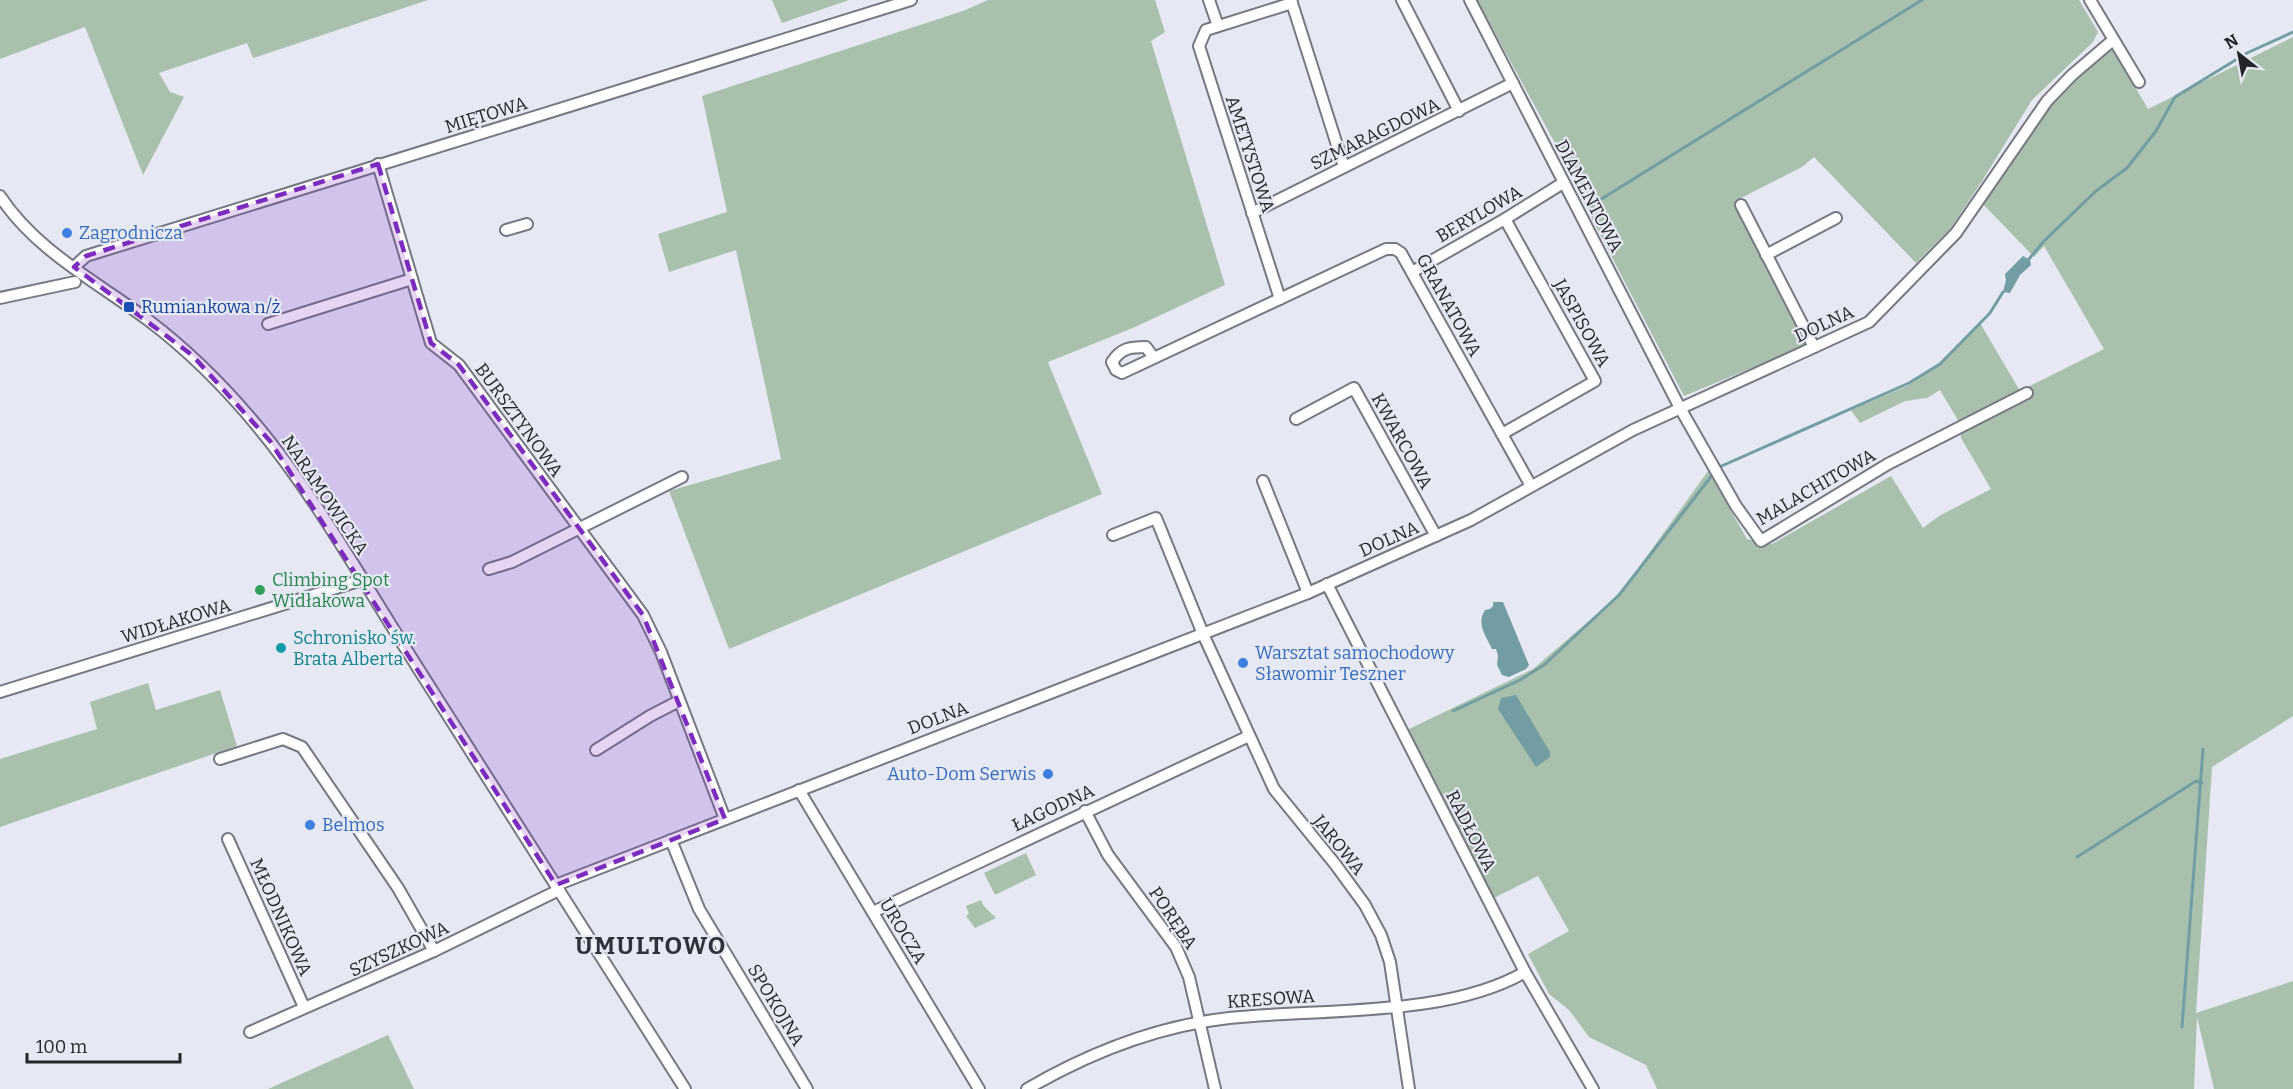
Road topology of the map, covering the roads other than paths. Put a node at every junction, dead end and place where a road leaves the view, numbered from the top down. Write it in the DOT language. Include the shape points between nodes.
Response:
graph roads {
  1 [pos="910,0"];
  2 [pos="1209,0"];
  3 [pos="1402,0"];
  4 [pos="1470,0"];
  5 [pos="2090,0"];
  6 [pos="1291,1"];
  7 [pos="1218,26"];
  8 [pos="2114,40"];
  9 [pos="2139,82"];
  10 [pos="1513,83"];
  11 [pos="1459,111"];
  12 [pos="378,164"];
  13 [pos="1344,167"];
  14 [pos="1563,183"];
  15 [pos="0,196"];
  16 [pos="1741,205"];
  17 [pos="1252,213"];
  18 [pos="1836,218"];
  19 [pos="1505,219"];
  20 [pos="527,224"];
  21 [pos="506,230"];
  22 [pos="1767,255"];
  23 [pos="74,267"];
  24 [pos="1412,272"];
  25 [pos="412,279"];
  26 [pos="75,282"];
  27 [pos="0,298"];
  28 [pos="1280,299"];
  29 [pos="268,324"];
  30 [pos="1814,347"];
  31 [pos="1154,358"];
  32 [pos="2027,393"];
  33 [pos="1680,408"];
  34 [pos="1296,419"];
  35 [pos="1502,434"];
  36 [pos="682,477"];
  37 [pos="1263,481"];
  38 [pos="1531,486"];
  39 [pos="580,527"];
  40 [pos="1113,535"];
  41 [pos="1436,536"];
  42 [pos="489,569"];
  43 [pos="362,580"];
  44 [pos="1327,584"];
  45 [pos="1308,593"];
  46 [pos="1203,634"];
  47 [pos="0,692"];
  48 [pos="679,701"];
  49 [pos="1249,736"];
  50 [pos="596,750"];
  51 [pos="220,759"];
  52 [pos="799,790"];
  53 [pos="1085,812"];
  54 [pos="725,819"];
  55 [pos="228,839"];
  56 [pos="671,840"];
  57 [pos="557,887"];
  58 [pos="873,912"];
  59 [pos="434,951"];
  60 [pos="1525,972"];
  61 [pos="1397,1006"];
  62 [pos="304,1007"];
  63 [pos="1199,1022"];
  64 [pos="250,1032"];
  65 [pos="685,1089"];
  66 [pos="807,1089"];
  67 [pos="979,1089"];
  68 [pos="1027,1089"];
  69 [pos="1215,1089"];
  70 [pos="1409,1089"];
  71 [pos="1593,1089"];
  1 -- 12 [label="street, MIĘTOWA"];
  2 -- 7 [label="street"];
  3 -- 11 [label="street"];
  4 -- 10 [label="street, DIAMENTOWA"];
  5 -- 8 [label="street"];
  6 -- 7 [label="street"];
  6 -- 13 [label="street"];
  7 -- 17 [label="street, AMETYSTOWA" via="1206,30 1199,52"];
  8 -- 9 [label="street"];
  8 -- 30 [label="street, DOLNA" via="2046,101 1956,233 1869,322"];
  10 -- 11 [label="street, SZMARAGDOWA"];
  10 -- 14 [label="street, DIAMENTOWA"];
  11 -- 13 [label="street, SZMARAGDOWA"];
  12 -- 23 [label="street, MIĘTOWA" via="86,256"];
  12 -- 25 [label="street, BURSZTYNOWA"];
  13 -- 17 [label="street, SZMARAGDOWA"];
  14 -- 19 [label="street, BERYLOWA"];
  14 -- 33 [label="street, DIAMENTOWA"];
  15 -- 23 [label="street, NARAMOWICKA" via="26,229"];
  16 -- 22 [label="street"];
  17 -- 28 [label="street, AMETYSTOWA"];
  18 -- 22 [label="street"];
  19 -- 24 [label="street, BERYLOWA"];
  19 -- 35 [label="street, JASPISOWA" via="1595,381"];
  20 -- 21 [label="street"];
  22 -- 30 [label="street"];
  23 -- 43 [label="street, NARAMOWICKA" via="178,344 233,397 280,454"];
  24 -- 28 [label="street, GRANATOWA" via="1401,253 1386,249"];
  24 -- 35 [label="street, GRANATOWA"];
  25 -- 29 [label="street"];
  25 -- 39 [label="street, BURSZTYNOWA" via="431,343 459,365"];
  26 -- 27 [label="street"];
  28 -- 31 [label="street, GRANATOWA"];
  30 -- 33 [label="street, DOLNA"];
  32 -- 33 [label="street, MALACHITOWA" via="1888,464 1761,541 1736,506"];
  33 -- 38 [label="street, DOLNA"];
  34 -- 41 [label="street, KWARCOWA" via="1354,388"];
  35 -- 38 [label="street, GRANATOWA"];
  36 -- 39 [label="street"];
  37 -- 45 [label="street"];
  38 -- 41 [label="street, DOLNA"];
  39 -- 42 [label="street" via="513,562"];
  39 -- 48 [label="street, BURSZTYNOWA" via="643,615"];
  40 -- 46 [label="street, JAROWA" via="1156,518"];
  41 -- 44 [label="street, DOLNA"];
  43 -- 47 [label="street, WIDŁAKOWA"];
  43 -- 57 [label="street, NARAMOWICKA"];
  44 -- 45 [label="street, DOLNA"];
  44 -- 60 [label="street, RADŁOWA"];
  45 -- 46 [label="street, DOLNA"];
  46 -- 49 [label="street, JAROWA"];
  46 -- 52 [label="street, DOLNA"];
  48 -- 50 [label="street"];
  48 -- 54 [label="street, BURSZTYNOWA"];
  49 -- 53 [label="street, ŁAGODNA"];
  49 -- 61 [label="street, JAROWA" via="1279,797 1340,870 1373,920 1386,948"];
  51 -- 59 [label="street" via="283,739 302,747 398,888"];
  52 -- 54 [label="street, DOLNA"];
  52 -- 58 [label="street, UROCZA"];
  53 -- 58 [label="street, ŁAGODNA"];
  53 -- 63 [label="street, PORĘBA" via="1108,855 1176,947 1189,977"];
  54 -- 56 [label="street, DOLNA"];
  55 -- 62 [label="street, MŁODNIKOWA"];
  56 -- 57 [label="street, DOLNA"];
  56 -- 66 [label="street, SPOKOJNA" via="699,909"];
  57 -- 59 [label="street, SZYSZKOWA"];
  57 -- 65 [label="street, NARAMOWICKA"];
  58 -- 67 [label="street, UROCZA"];
  59 -- 62 [label="street, SZYSZKOWA"];
  60 -- 61 [label="street, KRESOWA" via="1450,999"];
  60 -- 71 [label="street, RADŁOWA"];
  61 -- 63 [label="street, KRESOWA"];
  61 -- 70 [label="street, JAROWA"];
  62 -- 64 [label="street, SZYSZKOWA"];
  63 -- 68 [label="street, KRESOWA" via="1111,1048"];
  63 -- 69 [label="street, PORĘBA"];
}
